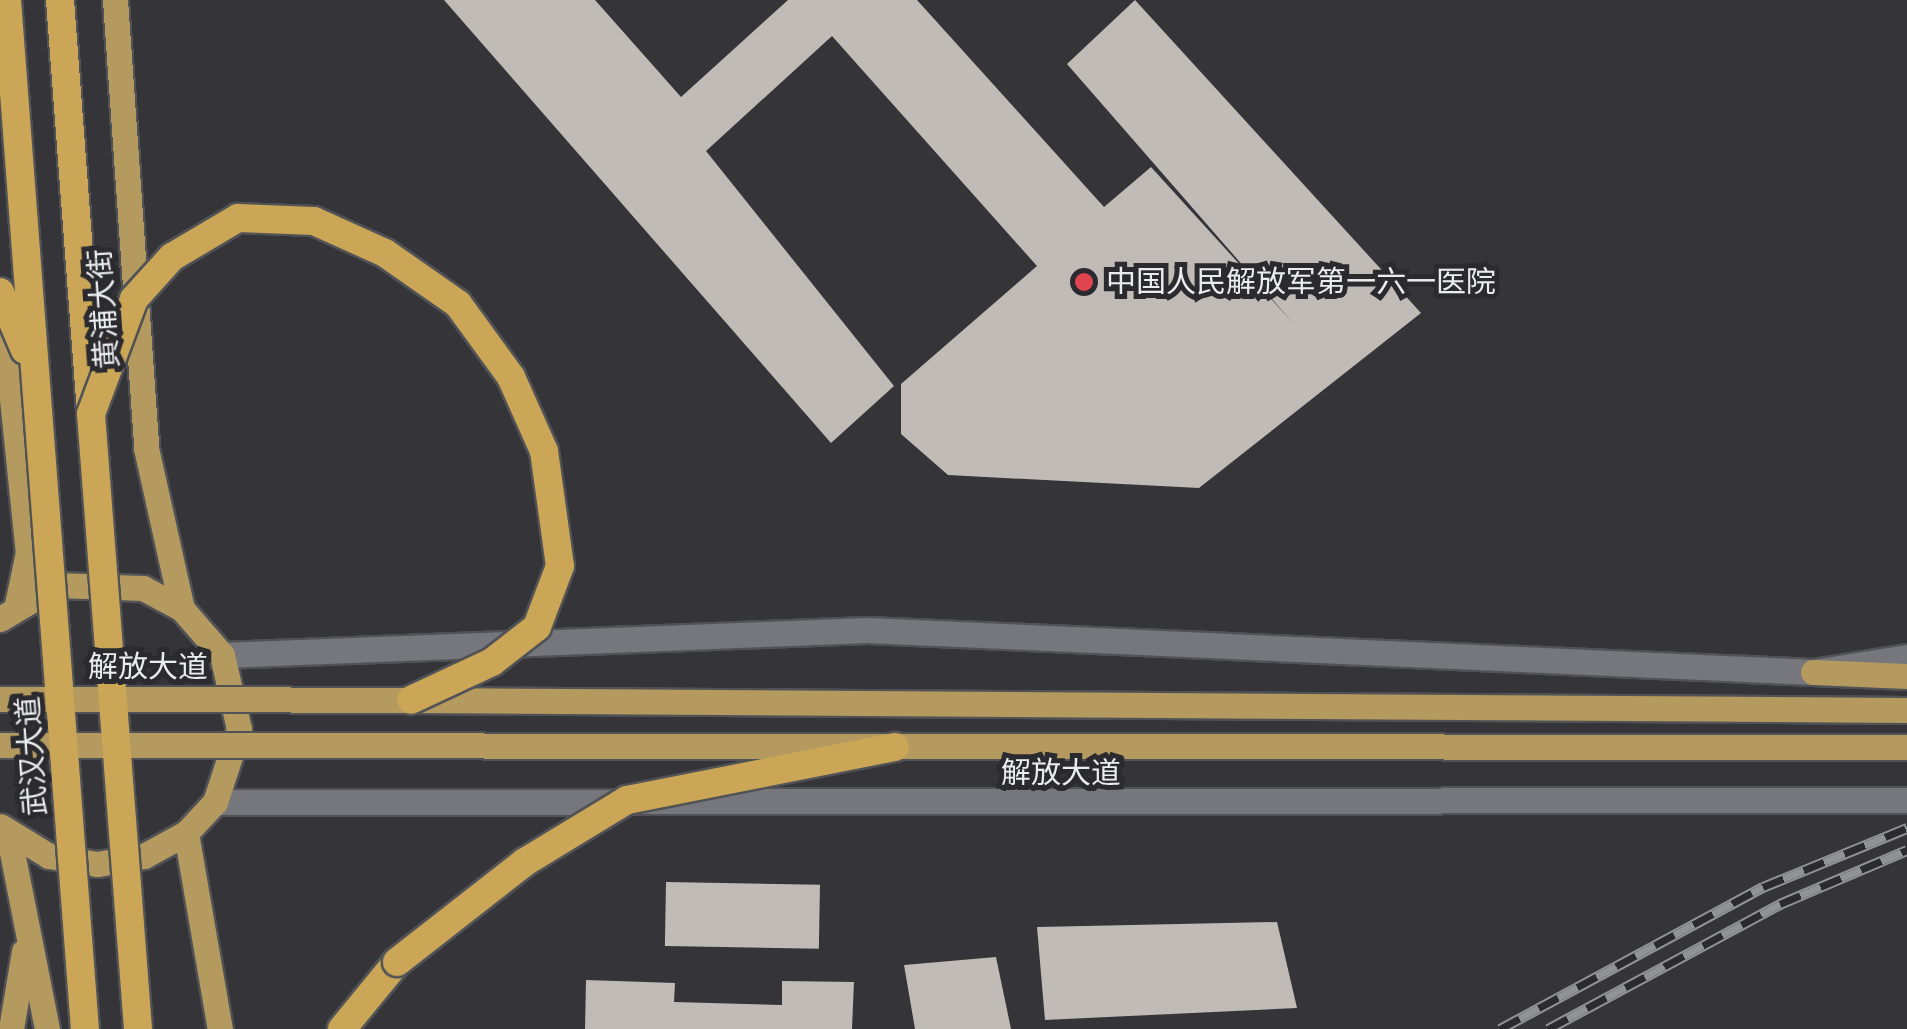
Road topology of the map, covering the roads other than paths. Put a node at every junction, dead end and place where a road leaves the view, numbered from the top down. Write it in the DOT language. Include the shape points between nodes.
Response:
graph roads {
  1 [pos="7,0"];
  2 [pos="60,0"];
  3 [pos="115,0"];
  4 [pos="0,290"];
  5 [pos="36,376"];
  6 [pos="91,414"];
  7 [pos="182,609"];
  8 [pos="8,611"];
  9 [pos="222,655"];
  10 [pos="1907,657"];
  11 [pos="1813,672"];
  12 [pos="1907,676"];
  13 [pos="0,699"];
  14 [pos="411,700"];
  15 [pos="1907,710"];
  16 [pos="0,745"];
  17 [pos="1907,746"];
  18 [pos="894,747"];
  19 [pos="1907,800"];
  20 [pos="215,802"];
  21 [pos="4,829"];
  22 [pos="186,833"];
  23 [pos="27,931"];
  24 [pos="221,1025"];
  25 [pos="12,1029"];
  26 [pos="47,1029"];
  27 [pos="85,1029"];
  28 [pos="138,1029"];
  29 [pos="342,1029"];
  1 -- 5 [label="highway, 武汉大道, bridge"];
  2 -- 6 [label="highway"];
  3 -- 7 [label="main road, 黄浦大街" via="146,448"];
  4 -- 5 [label="highway, bridge"];
  4 -- 8 [label="main road" via="28,552"];
  5 -- 27 [label="highway, 武汉大道, bridge"];
  6 -- 14 [label="highway, bridge" via="134,299 172,257 238,218 314,221 386,253 458,304 511,377 544,451 560,566 537,627 492,662"];
  6 -- 28 [label="highway, bridge"];
  7 -- 8 [label="main road, 解放大道" via="100,580"];
  7 -- 9 [label="main road, 解放大道"];
  9 -- 11 [label="main road, 解放大道" via="868,630"];
  9 -- 20 [label="main road, 解放大道" via="238,730"];
  10 -- 11 [label="main road, 解放大道"];
  11 -- 12 [label="main road"];
  13 -- 14 [label="main road, 解放大道, bridge"];
  14 -- 15 [label="main road, 解放大道"];
  16 -- 18 [label="main road, bridge"];
  17 -- 18 [label="main road, bridge"];
  18 -- 29 [label="highway, bridge" via="626,800 525,862 397,962"];
  19 -- 20 [label="main road, 解放大道"];
  20 -- 22 [label="main road, 解放大道"];
  21 -- 22 [label="main road, 解放大道" via="49,856 97,864 144,856"];
  21 -- 23 [label="main road"];
  22 -- 24 [label="main road"];
  23 -- 25 [label="main road"];
  23 -- 26 [label="main road"];
}
